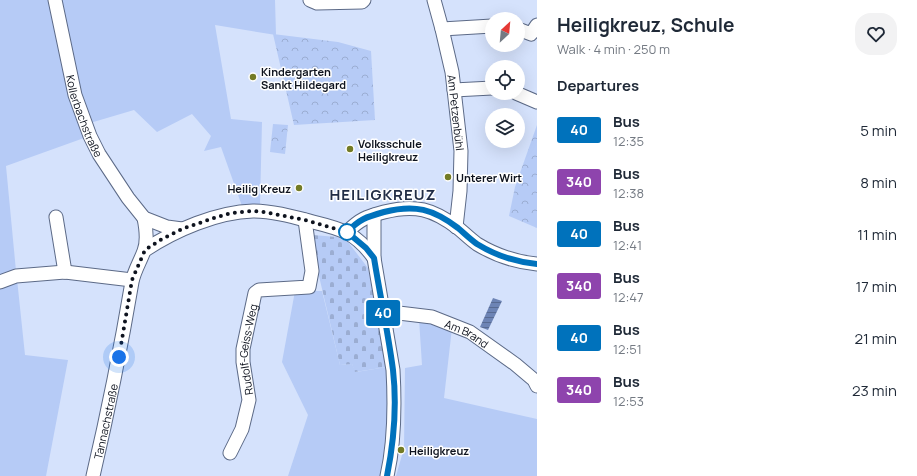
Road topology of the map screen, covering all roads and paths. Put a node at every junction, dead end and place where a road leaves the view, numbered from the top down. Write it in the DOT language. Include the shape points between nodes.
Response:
graph roads {
  1 [pos="56,0"];
  2 [pos="310,0"];
  3 [pos="364,0"];
  4 [pos="434,0"];
  5 [pos="485,26"];
  6 [pos="442,29"];
  7 [pos="525,30"];
  8 [pos="535,32"];
  9 [pos="485,88"];
  10 [pos="454,90"];
  11 [pos="525,97"];
  12 [pos="537,102"];
  13 [pos="374,215"];
  14 [pos="56,217"];
  15 [pos="144,218"];
  16 [pos="305,220"];
  17 [pos="456,227"];
  18 [pos="182,229"];
  19 [pos="347,232"];
  20 [pos="145,250"];
  21 [pos="374,258"];
  22 [pos="537,264"];
  23 [pos="65,272"];
  24 [pos="132,280"];
  25 [pos="1,281"];
  26 [pos="382,310"];
  27 [pos="537,386"];
  28 [pos="230,453"];
  29 [pos="93,476"];
  30 [pos="386,476"];
  1 -- 15 [label="street, Kollerbachstraße" via="75,95 90,136 99,154"];
  2 -- 3 [label="street" via="317,3"];
  4 -- 6 [label="street, Am Petzenbühl"];
  5 -- 6 [label="street"];
  6 -- 10 [label="street, Am Petzenbühl"];
  7 -- 8 [label="street"];
  9 -- 10 [label="street"];
  10 -- 17 [label="street, Am Petzenbühl" via="461,151"];
  11 -- 12 [label="street"];
  13 -- 17 [label="street" via="402,208 421,209"];
  13 -- 19 [label="street" via="362,219"];
  13 -- 21 [label="street"];
  14 -- 23 [label="street"];
  15 -- 18 [label="street" via="167,227"];
  15 -- 20 [label="street, Tannachstraße"];
  16 -- 18 [label="street" via="252,211 231,213"];
  16 -- 19 [label="street"];
  16 -- 28 [label="street, Rudolf-Geiss-Weg" via="312,271 309,287 259,290 255,293 243,349 250,400 242,429"];
  17 -- 22 [label="street" via="476,243 503,257"];
  18 -- 20 [label="street"];
  19 -- 21 [label="street"];
  20 -- 24 [label="street, Tannachstraße"];
  21 -- 26 [label="street"];
  23 -- 24 [label="street"];
  23 -- 25 [label="street" via="16,276"];
  24 -- 29 [label="street, Tannachstraße" via="112,392"];
  26 -- 27 [label="street, Am Brand" via="432,317 470,332 515,364 534,380"];
  26 -- 30 [label="street" via="393,370 395,409 394,436"];
}
